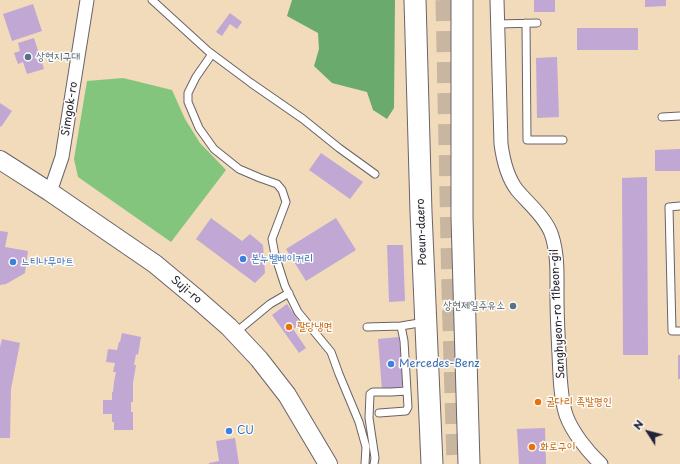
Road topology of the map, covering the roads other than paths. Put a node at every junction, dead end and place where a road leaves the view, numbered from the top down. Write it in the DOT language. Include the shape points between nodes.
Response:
graph roads {
  1 [pos="87,0"];
  2 [pos="152,0"];
  3 [pos="416,0"];
  4 [pos="462,0"];
  5 [pos="497,0"];
  6 [pos="537,23"];
  7 [pos="498,24"];
  8 [pos="526,24"];
  9 [pos="212,54"];
  10 [pos="680,116"];
  11 [pos="662,117"];
  12 [pos="563,140"];
  13 [pos="0,160"];
  14 [pos="375,174"];
  15 [pos="50,192"];
  16 [pos="680,206"];
  17 [pos="289,293"];
  18 [pos="426,322"];
  19 [pos="401,326"];
  20 [pos="368,327"];
  21 [pos="680,331"];
  22 [pos="234,333"];
  23 [pos="407,391"];
  24 [pos="379,413"];
  25 [pos="328,464"];
  26 [pos="366,464"];
  27 [pos="374,464"];
  28 [pos="432,464"];
  29 [pos="469,464"];
  30 [pos="601,464"];
  1 -- 15 [label="street, Simgok-ro" via="62,157"];
  2 -- 9 [label="lane"];
  3 -- 18 [label="main road, Poeun-daero"];
  4 -- 29 [label="main road" via="462,217"];
  5 -- 7 [label="street, Sanghyeon-ro 11beon-gil"];
  6 -- 8 [label="lane"];
  7 -- 8 [label="lane"];
  7 -- 30 [label="street, Sanghyeon-ro 11beon-gil" via="503,157 516,189 545,222 552,234 557,269 560,360 566,415 575,433"];
  8 -- 12 [label="lane" via="527,140"];
  9 -- 14 [label="lane"];
  9 -- 17 [label="lane" via="188,93 188,102 199,128 214,149 239,169 277,184 282,190 286,202 272,239"];
  10 -- 11 [label="lane"];
  13 -- 15 [label="main road, Suji-ro"];
  15 -- 22 [label="main road, Suji-ro" via="155,264"];
  16 -- 21 [label="lane" via="669,207 672,331"];
  17 -- 22 [label="lane" via="270,304"];
  17 -- 26 [label="lane" via="298,312 331,352 359,422 366,447"];
  18 -- 19 [label="lane"];
  18 -- 28 [label="main road, Poeun-daero"];
  19 -- 20 [label="lane"];
  19 -- 23 [label="lane"];
  22 -- 25 [label="main road, Suji-ro" via="259,359 287,395"];
  23 -- 24 [label="lane" via="406,411"];
  23 -- 27 [label="lane" via="370,394 369,418"];
}
